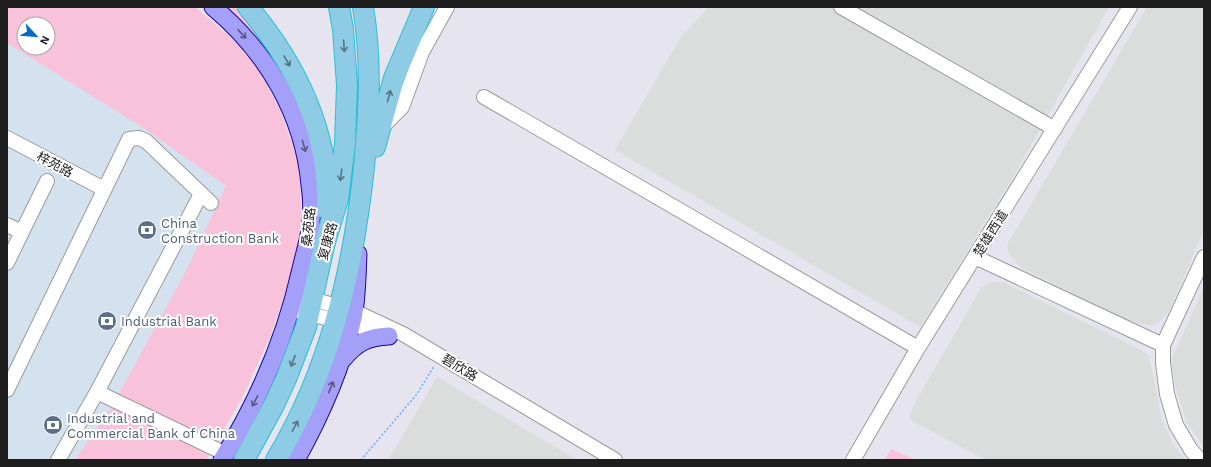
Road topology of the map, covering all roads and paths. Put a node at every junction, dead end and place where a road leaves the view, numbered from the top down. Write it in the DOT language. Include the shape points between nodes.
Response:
graph roads {
  1 [pos="213,7"];
  2 [pos="248,7"];
  3 [pos="340,7"];
  4 [pos="363,7"];
  5 [pos="424,7"];
  6 [pos="447,7"];
  7 [pos="841,7"];
  8 [pos="1130,7"];
  9 [pos="484,97"];
  10 [pos="380,129"];
  11 [pos="1055,129"];
  12 [pos="7,138"];
  13 [pos="7,145"];
  14 [pos="47,181"];
  15 [pos="103,191"];
  16 [pos="359,215"];
  17 [pos="7,225"];
  18 [pos="22,232"];
  19 [pos="325,242"];
  20 [pos="975,257"];
  21 [pos="1204,257"];
  22 [pos="7,262"];
  23 [pos="329,314"];
  24 [pos="389,336"];
  25 [pos="1163,345"];
  26 [pos="918,348"];
  27 [pos="276,353"];
  28 [pos="341,362"];
  29 [pos="437,362"];
  30 [pos="7,390"];
  31 [pos="97,392"];
  32 [pos="231,458"];
  33 [pos="58,460"];
  34 [pos="276,460"];
  35 [pos="296,460"];
  36 [pos="361,460"];
  37 [pos="604,460"];
  38 [pos="615,460"];
  39 [pos="853,460"];
  40 [pos="1200,460"];
  1 -- 23 [label="main road, 桑苑路, one-way" via="244,36 262,58 276,79 294,116 305,151 311,186 310,230"];
  2 -- 19 [label="highway, one-way" via="288,63 313,115 326,176"];
  3 -- 19 [label="highway, 复康路, one-way" via="347,85 345,144 338,199"];
  4 -- 16 [label="highway, 复康路" via="369,50 370,98"];
  10 -- 5 [label="highway, one-way" via="394,78"];
  6 -- 10 [label="street" via="422,52 402,107"];
  7 -- 11 [label="street"];
  8 -- 11 [label="street, 楚雄西道"];
  9 -- 26 [label="street"];
  10 -- 16 [label="highway"];
  11 -- 20 [label="street, 楚雄西道"];
  12 -- 15 [label="street, 梓苑路"];
  13 -- 15 [label="street, 梓苑路"];
  14 -- 18 [label="street"];
  15 -- 30 [label="street"];
  15 -- 31 [label="street" via="129,139 139,138 146,141 206,199"];
  16 -- 23 [label="highway, 复康路"];
  17 -- 18 [label="street"];
  18 -- 22 [label="street"];
  19 -- 23 [label="highway, 复康路"];
  20 -- 25 [label="street"];
  20 -- 26 [label="street, 楚雄西道"];
  21 -- 25 [label="street"];
  23 -- 24 [label="street, 碧欣路"];
  23 -- 27 [label="main road, 桑苑路"];
  23 -- 27 [label="street" via="289,338"];
  23 -- 28 [label="main road"];
  23 -- 32 [label="highway, 复康路, one-way" via="286,379 274,405"];
  34 -- 23 [label="highway, 复康路, one-way" via="299,418 328,349"];
  23 -- 38 [label="street, 碧欣路" via="403,334"];
  24 -- 28 [label="main road" via="373,338 358,344"];
  24 -- 29 [label="street, 碧欣路"];
  25 -- 40 [label="street" via="1167,394 1176,425"];
  26 -- 39 [label="street, 楚雄西道"];
  27 -- 32 [label="main road, 桑苑路, one-way"];
  35 -- 28 [label="main road, one-way" via="318,418"];
  29 -- 36 [label="path" via="417,394"];
  29 -- 37 [label="street, 碧欣路"];
  31 -- 32 [label="street"];
  31 -- 33 [label="street"];
}
